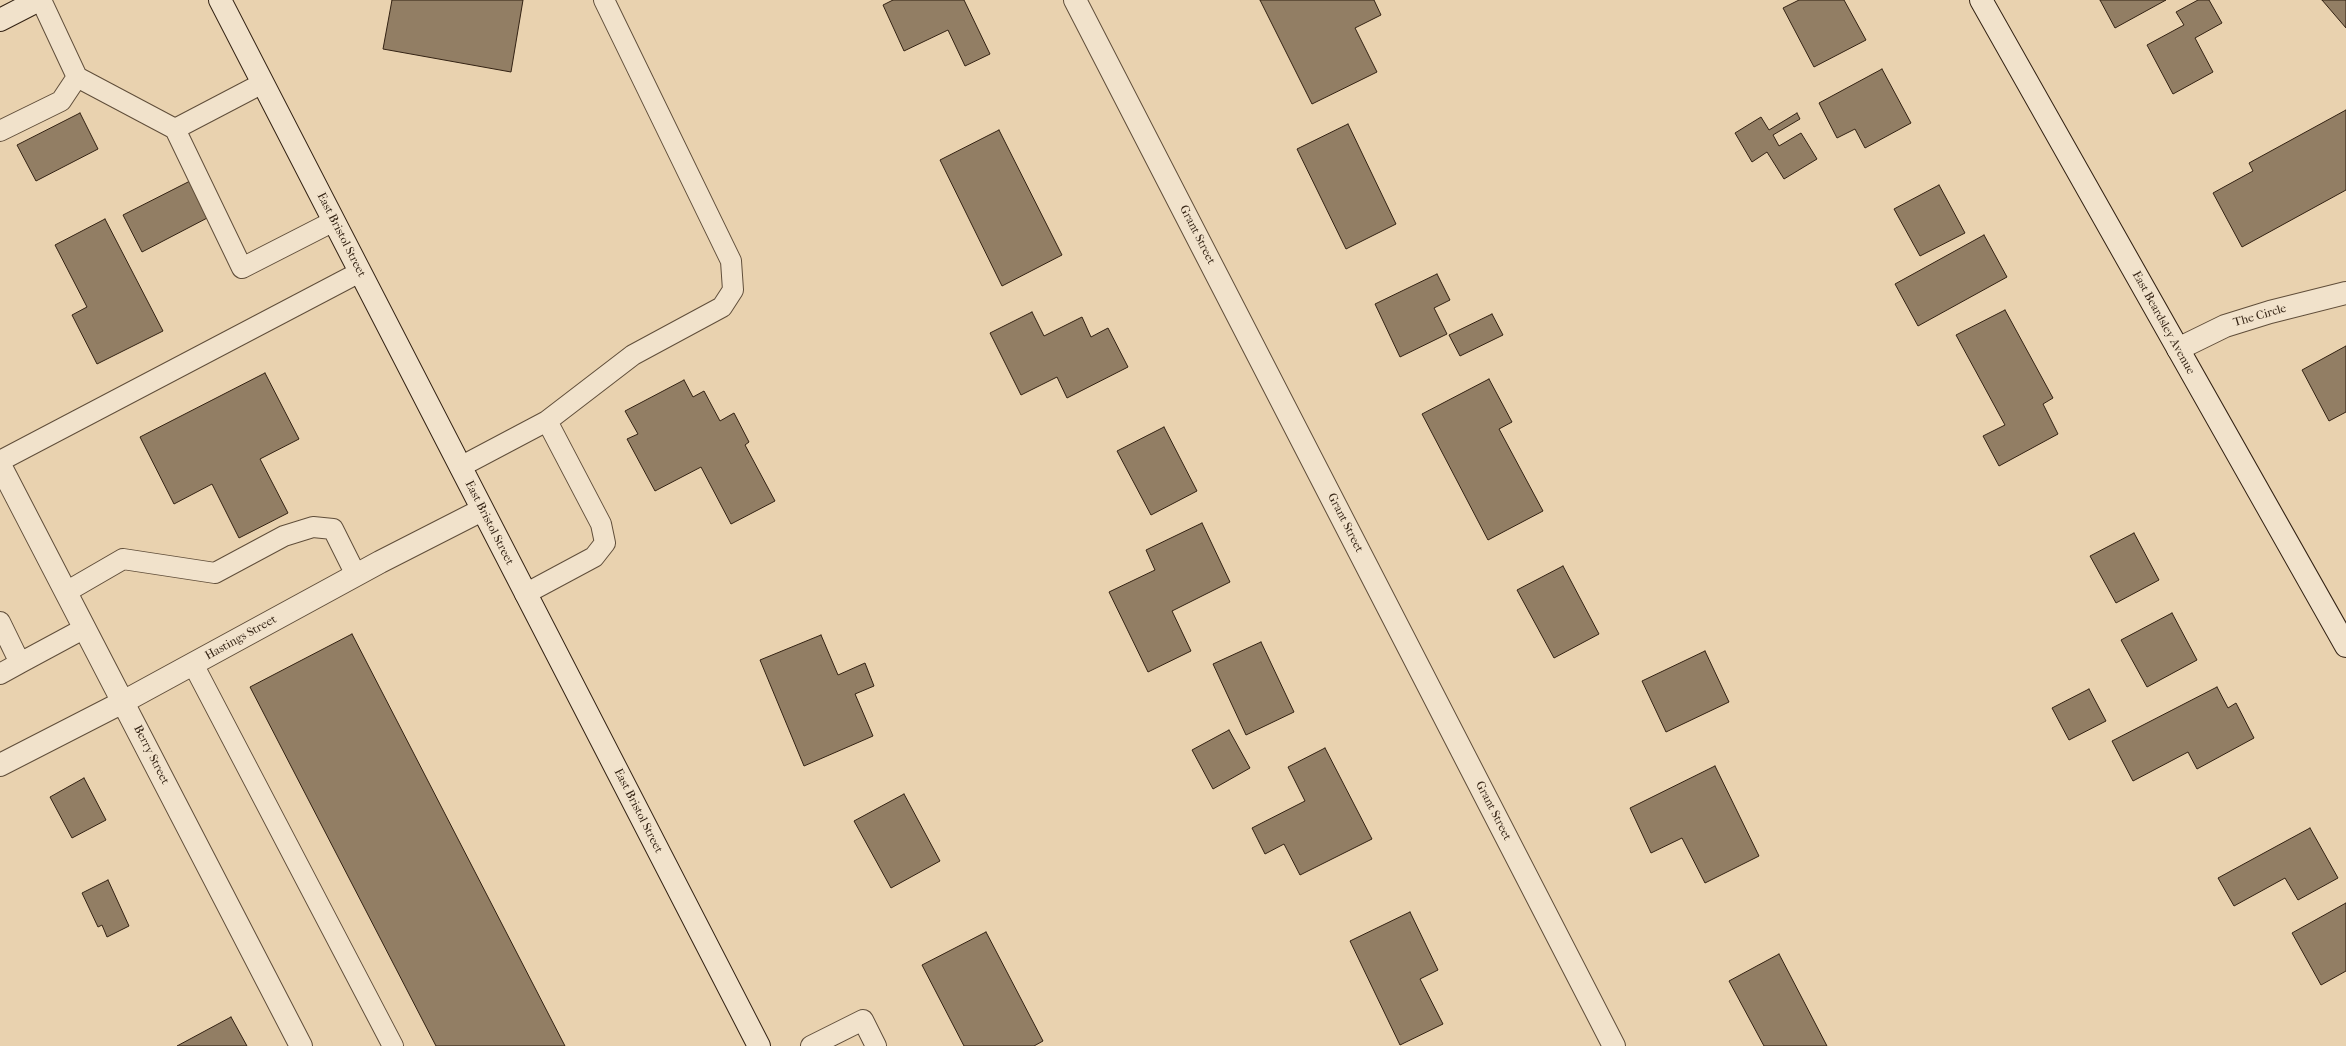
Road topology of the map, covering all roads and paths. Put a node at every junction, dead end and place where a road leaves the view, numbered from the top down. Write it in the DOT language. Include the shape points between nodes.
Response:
graph roads {
  1 [pos="40,0"];
  2 [pos="220,0"];
  3 [pos="604,0"];
  4 [pos="1076,0"];
  5 [pos="1981,0"];
  6 [pos="0,20"];
  7 [pos="77,77"];
  8 [pos="263,84"];
  9 [pos="174,129"];
  10 [pos="0,131"];
  11 [pos="334,221"];
  12 [pos="360,272"];
  13 [pos="2346,293"];
  14 [pos="2178,349"];
  15 [pos="546,421"];
  16 [pos="0,461"];
  17 [pos="0,465"];
  18 [pos="460,467"];
  19 [pos="482,510"];
  20 [pos="356,575"];
  21 [pos="66,592"];
  22 [pos="525,594"];
  23 [pos="0,622"];
  24 [pos="85,628"];
  25 [pos="2346,646"];
  26 [pos="20,663"];
  27 [pos="193,664"];
  28 [pos="0,674"];
  29 [pos="123,702"];
  30 [pos="0,765"];
  31 [pos="301,1046"];
  32 [pos="394,1046"];
  33 [pos="759,1046"];
  34 [pos="811,1046"];
  35 [pos="876,1046"];
  36 [pos="1614,1046"];
  1 -- 6 [label="street"];
  1 -- 7 [label="lane"];
  2 -- 8 [label="street, East Bristol Street"];
  3 -- 15 [label="lane" via="731,261 733,290 722,307 633,355"];
  4 -- 36 [label="street, Grant Street"];
  5 -- 14 [label="street, East Beardsley Avenue"];
  7 -- 9 [label="lane"];
  7 -- 10 [label="lane" via="60,101"];
  8 -- 9 [label="lane"];
  8 -- 11 [label="street, East Bristol Street"];
  9 -- 11 [label="lane" via="242,268"];
  11 -- 12 [label="street, East Bristol Street"];
  12 -- 16 [label="lane"];
  12 -- 18 [label="street, East Bristol Street"];
  13 -- 14 [label="street, The Circle" via="2225,326"];
  14 -- 25 [label="street, East Beardsley Avenue"];
  15 -- 18 [label="lane"];
  15 -- 22 [label="lane" via="601,524 605,543 594,557"];
  17 -- 21 [label="street, Berry Street"];
  18 -- 19 [label="street, East Bristol Street"];
  19 -- 20 [label="street, Hastings Street"];
  19 -- 22 [label="street, East Bristol Street"];
  20 -- 21 [label="lane" via="333,529 313,527 284,536 215,573 123,559"];
  20 -- 27 [label="street, Hastings Street"];
  21 -- 24 [label="street, Berry Street"];
  22 -- 33 [label="street, East Bristol Street"];
  23 -- 26 [label="lane"];
  24 -- 26 [label="lane"];
  24 -- 29 [label="street, Berry Street"];
  26 -- 28 [label="lane"];
  27 -- 29 [label="street, Hastings Street"];
  27 -- 32 [label="lane"];
  29 -- 30 [label="street, Hastings Street"];
  29 -- 31 [label="street, Berry Street"];
  34 -- 35 [label="lane" via="863,1020"];
}
